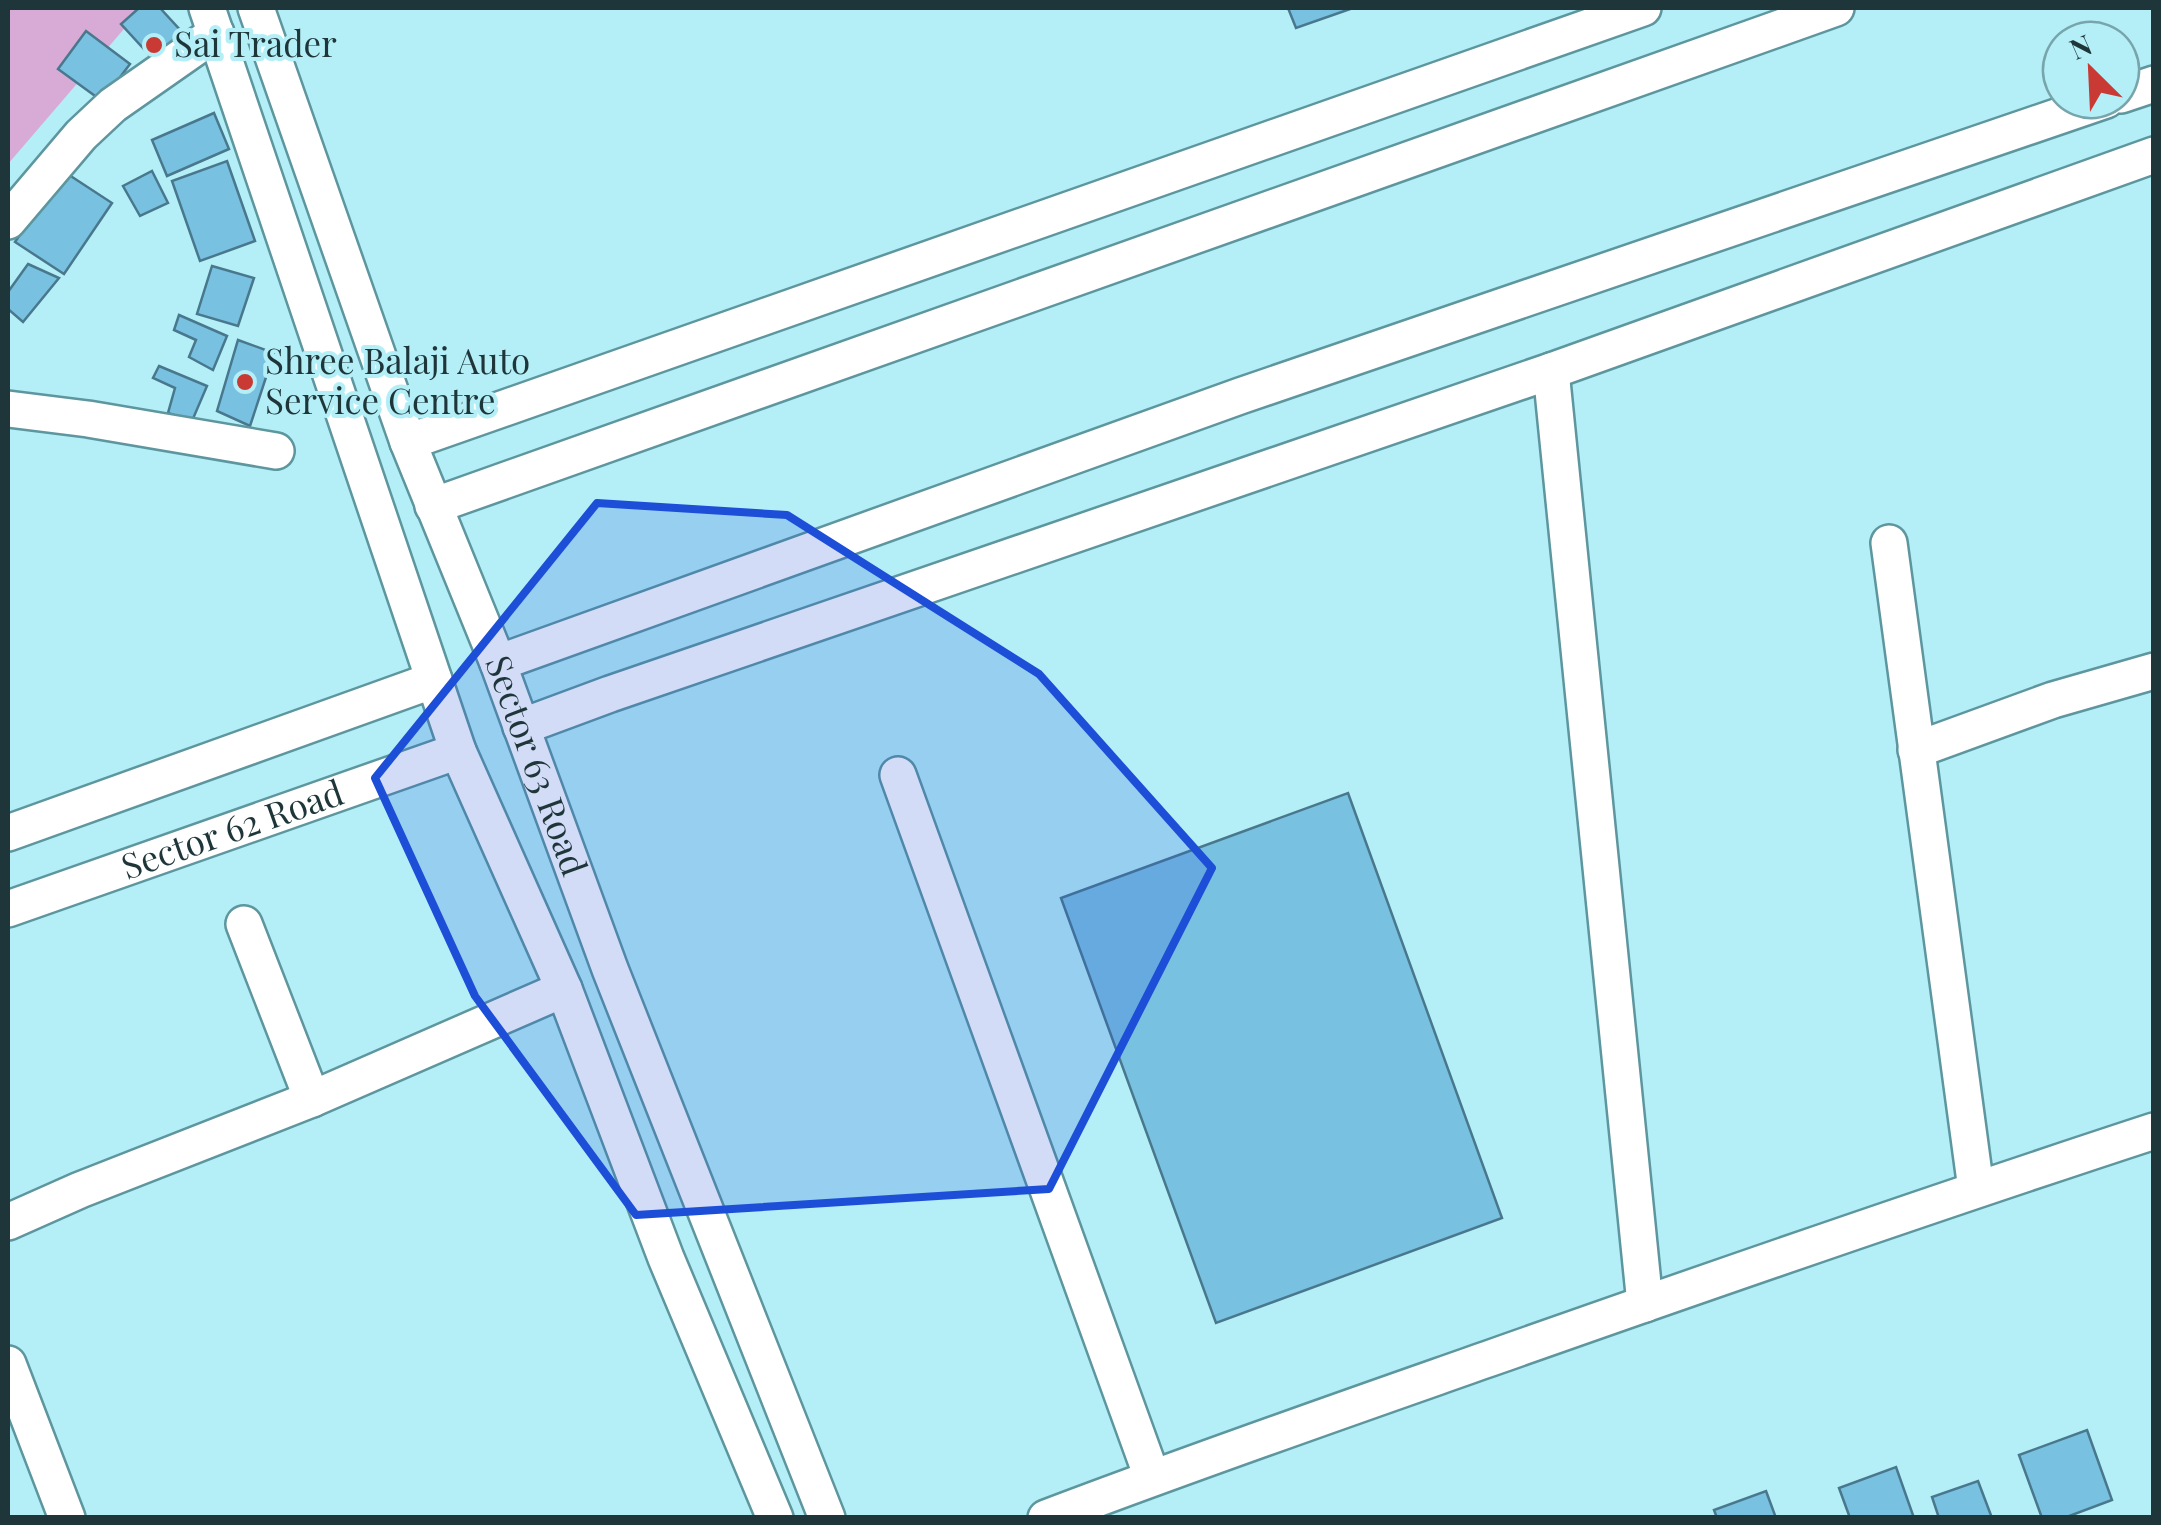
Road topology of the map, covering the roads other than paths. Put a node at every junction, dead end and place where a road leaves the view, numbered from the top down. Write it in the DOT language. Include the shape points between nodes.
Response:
graph roads {
  1 [pos="256,8"];
  2 [pos="1644,8"];
  3 [pos="1836,8"];
  4 [pos="211,20"];
  5 [pos="2047,120"];
  6 [pos="2154,155"];
  7 [pos="8,220"];
  8 [pos="1552,371"];
  9 [pos="8,409"];
  10 [pos="408,442"];
  11 [pos="276,451"];
  12 [pos="434,506"];
  13 [pos="1889,544"];
  14 [pos="498,663"];
  15 [pos="2154,671"];
  16 [pos="434,680"];
  17 [pos="521,727"];
  18 [pos="1916,750"];
  19 [pos="458,751"];
  20 [pos="898,775"];
  21 [pos="8,833"];
  22 [pos="8,910"];
  23 [pos="244,924"];
  24 [pos="564,989"];
  25 [pos="312,1100"];
  26 [pos="2154,1131"];
  27 [pos="1976,1189"];
  28 [pos="8,1222"];
  29 [pos="1645,1304"];
  30 [pos="8,1364"];
  31 [pos="1152,1477"];
  32 [pos="66,1518"];
  33 [pos="775,1518"];
  34 [pos="827,1518"];
  35 [pos="1046,1518"];
  1 -- 10 [label="street, Sector 63 Road"];
  2 -- 10 [label="street"];
  3 -- 12 [label="street"];
  4 -- 7 [label="street" via="81,135"];
  4 -- 16 [label="street, Sector 63 Road"];
  5 -- 14 [label="street" via="1240,396"];
  6 -- 8 [label="street"];
  8 -- 17 [label="street"];
  8 -- 29 [label="street"];
  9 -- 11 [label="street"];
  10 -- 12 [label="street, Sector 63 Road"];
  12 -- 14 [label="street, Sector 63 Road"];
  13 -- 18 [label="street"];
  14 -- 17 [label="street, Sector 63 Road"];
  15 -- 18 [label="street"];
  16 -- 19 [label="street, Sector 63 Road"];
  16 -- 21 [label="street, Sector 62 Road"];
  17 -- 34 [label="street, Sector 63 Road"];
  18 -- 27 [label="street"];
  19 -- 22 [label="street, Sector 62 Road"];
  19 -- 24 [label="street, Sector 63 Road"];
  20 -- 31 [label="street"];
  23 -- 25 [label="street"];
  24 -- 25 [label="street"];
  24 -- 33 [label="street, Sector 63 Road"];
  25 -- 28 [label="street"];
  26 -- 27 [label="street"];
  27 -- 29 [label="street"];
  29 -- 31 [label="street"];
  30 -- 32 [label="street"];
  31 -- 35 [label="street"];
}
